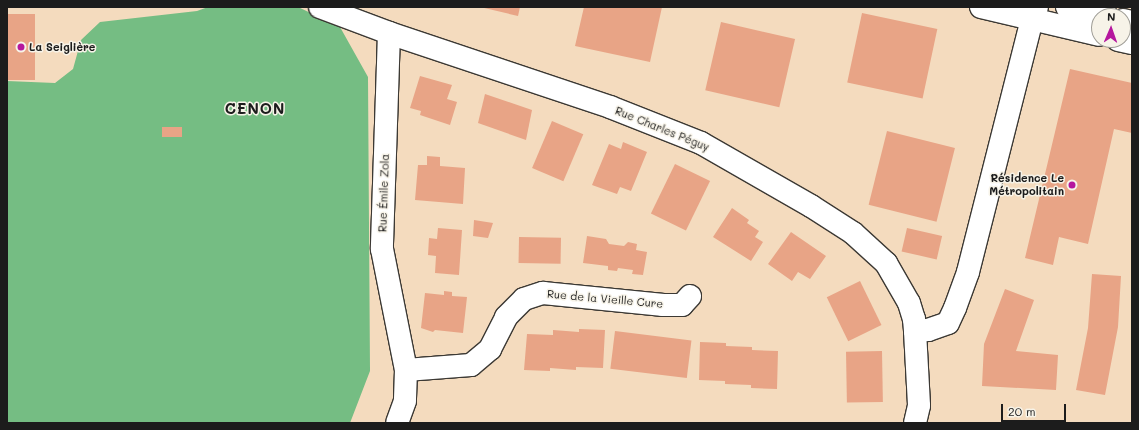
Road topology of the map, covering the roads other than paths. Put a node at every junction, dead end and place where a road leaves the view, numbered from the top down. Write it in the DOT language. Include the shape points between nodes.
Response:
graph roads {
  1 [pos="320,7"];
  2 [pos="981,7"];
  3 [pos="1067,7"];
  4 [pos="1091,12"];
  5 [pos="1035,13"];
  6 [pos="1091,32"];
  7 [pos="389,33"];
  8 [pos="690,296"];
  9 [pos="915,331"];
  10 [pos="406,370"];
  11 [pos="397,423"];
  12 [pos="915,423"];
  1 -- 7 [label="street"];
  2 -- 5 [label="street"];
  3 -- 4 [label="street"];
  5 -- 6 [label="street"];
  5 -- 9 [label="street" via="968,272 955,308 948,323 928,330"];
  7 -- 9 [label="street, Rue Charles Péguy" via="589,100 701,143 853,233 886,263 893,274 909,303"];
  7 -- 10 [label="street, Rue Émile Zola" via="382,249"];
  8 -- 10 [label="street, Rue de la Vieille Cure" via="682,305 663,305 543,293 524,299 506,317 490,349 471,365"];
  9 -- 12 [label="street, Rue Charles Péguy" via="919,406"];
  10 -- 11 [label="street, Rue Émile Zola" via="405,401"];
}
